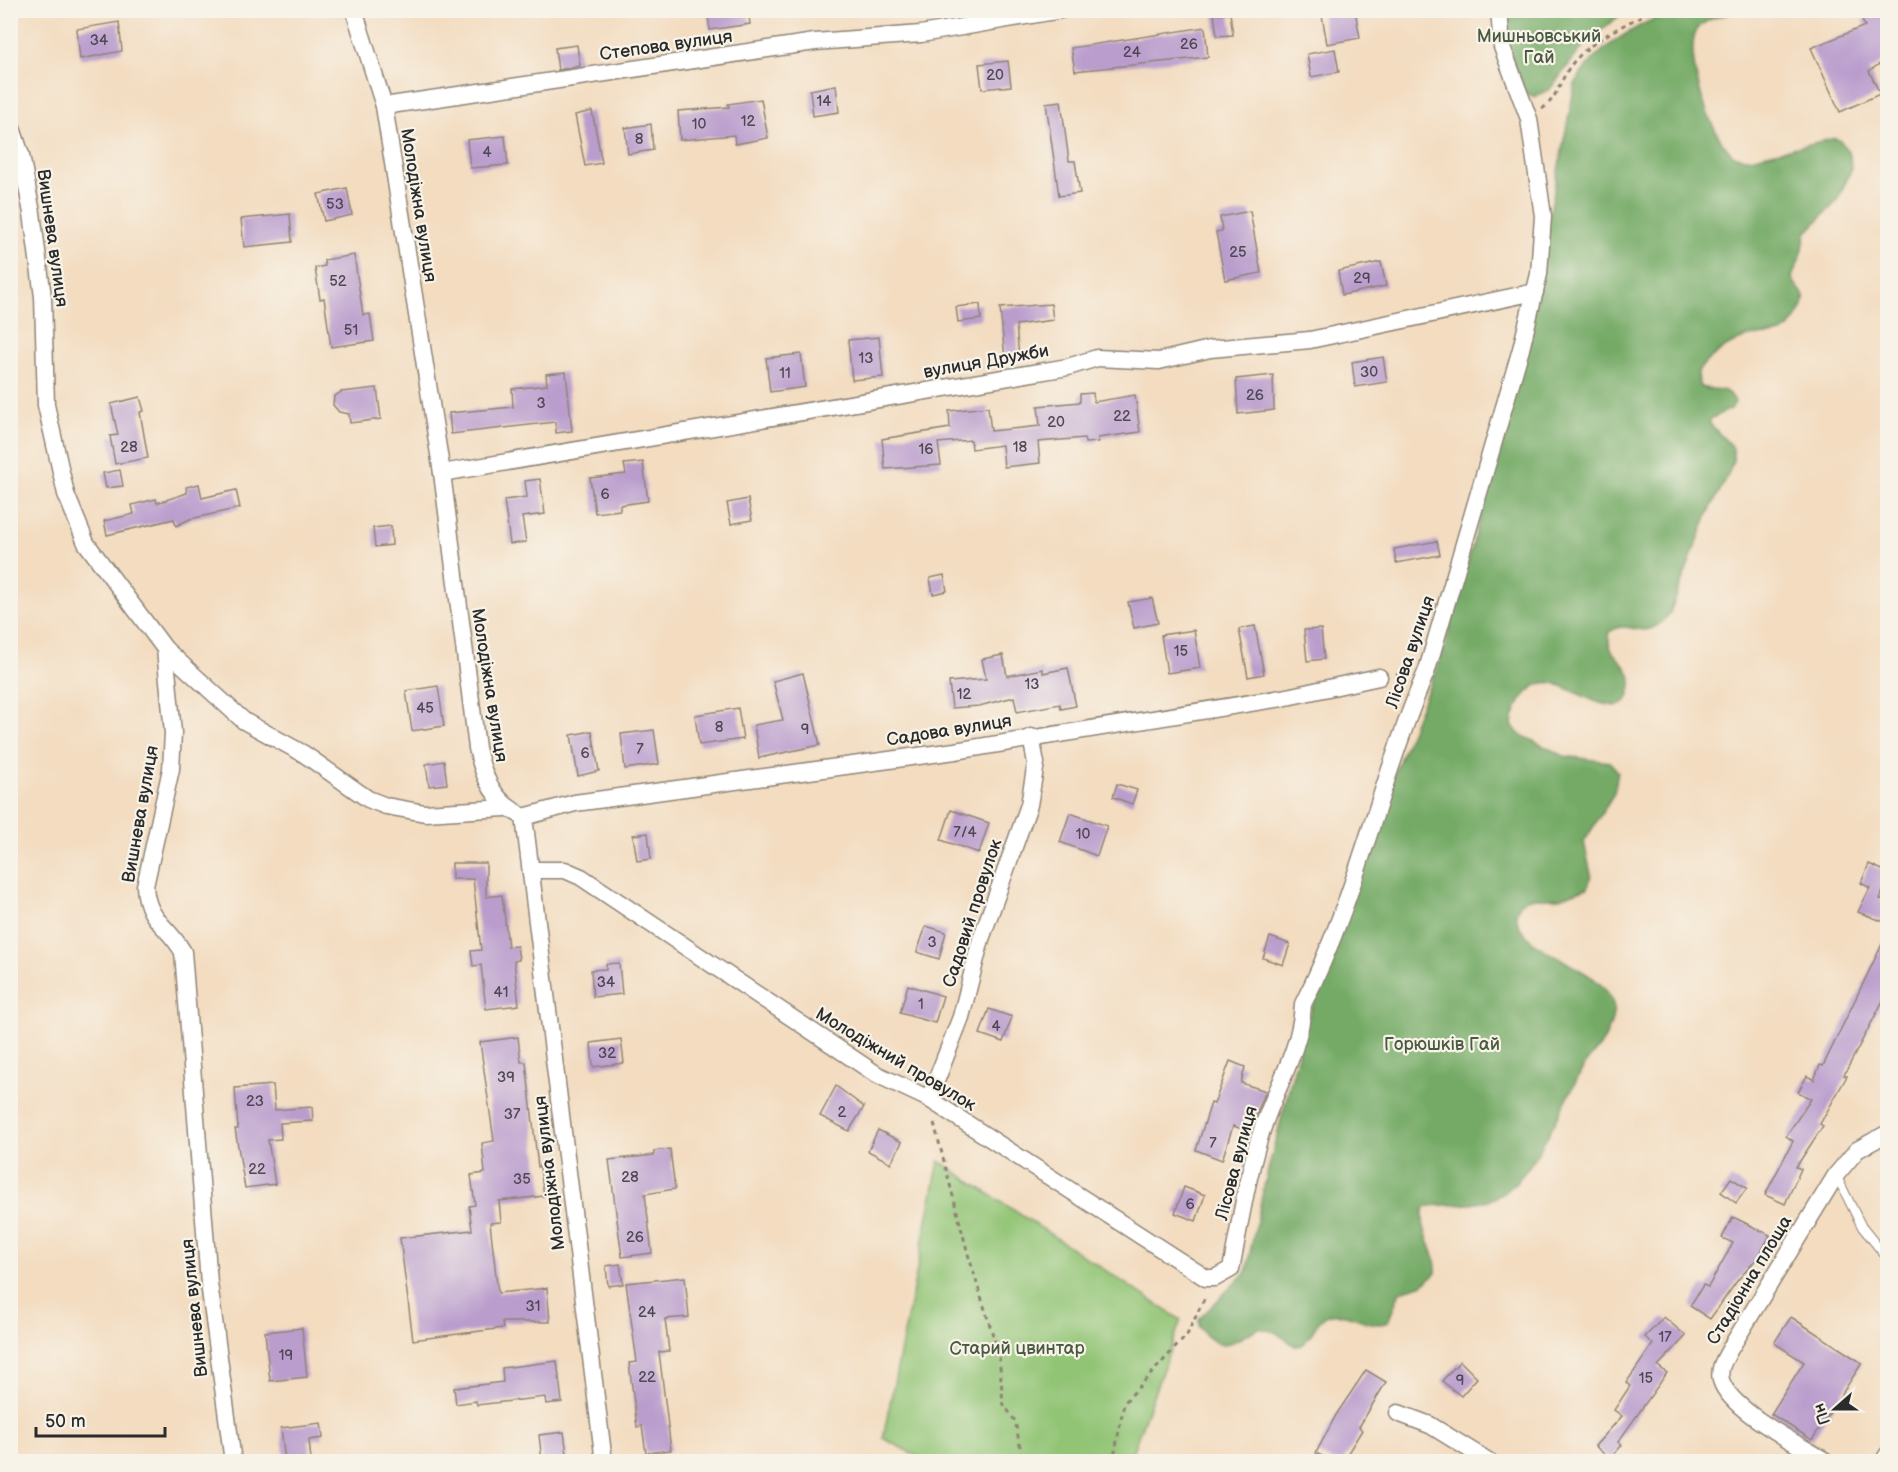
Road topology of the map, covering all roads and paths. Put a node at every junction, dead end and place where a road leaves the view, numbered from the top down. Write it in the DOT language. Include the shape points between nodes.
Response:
graph roads {
  1 [pos="354,10"];
  2 [pos="1061,10"];
  3 [pos="1499,10"];
  4 [pos="1653,10"];
  5 [pos="384,106"];
  6 [pos="1528,119"];
  7 [pos="10,122"];
  8 [pos="1534,292"];
  9 [pos="442,473"];
  10 [pos="165,650"];
  11 [pos="1427,670"];
  12 [pos="1379,677"];
  13 [pos="1031,737"];
  14 [pos="505,808"];
  15 [pos="524,817"];
  16 [pos="532,870"];
  17 [pos="929,1099"];
  18 [pos="1887,1133"];
  19 [pos="1836,1175"];
  20 [pos="1887,1259"];
  21 [pos="1211,1278"];
  22 [pos="1398,1413"];
  23 [pos="1887,1454"];
  24 [pos="233,1461"];
  25 [pos="604,1461"];
  26 [pos="1023,1461"];
  27 [pos="1110,1461"];
  28 [pos="1491,1461"];
  29 [pos="1827,1461"];
  30 [pos="1883,1461"];
  1 -- 5 [label="street, Молодіжна вулиця"];
  2 -- 5 [label="street, Степова вулиця" via="921,34 815,42"];
  3 -- 6 [label="street, Лісова вулиця" via="1502,47"];
  4 -- 6 [label="path" via="1582,53 1564,74 1553,102"];
  5 -- 9 [label="street, Молодіжна вулиця"];
  6 -- 8 [label="street, Лісова вулиця" via="1543,216"];
  7 -- 10 [label="street, Вишнева вулиця" via="32,213 43,297 46,405 66,494 86,543"];
  8 -- 9 [label="street, вулиця Дружби" via="1310,340 1210,350 1159,362 1097,358 1056,369"];
  8 -- 11 [label="street, Лісова вулиця"];
  9 -- 14 [label="street, Молодіжна вулиця" via="477,748 484,774"];
  10 -- 14 [label="street" via="244,721 304,754 368,799 425,813"];
  10 -- 24 [label="street, Вишнева вулиця" via="173,733 171,769 145,886 148,908 183,952 209,1283"];
  11 -- 12 [label="path"];
  11 -- 21 [label="street, Лісова вулиця" via="1354,879 1303,1004 1294,1052 1265,1121 1247,1183 1231,1269"];
  12 -- 13 [label="street, Садова вулиця" via="1282,698"];
  13 -- 15 [label="street, Садова вулиця" via="954,751 574,802"];
  13 -- 17 [label="street, Садовий провулок" via="1036,763 1029,805 981,939 961,1017"];
  14 -- 15 [label="street"];
  15 -- 16 [label="street, Молодіжна вулиця"];
  16 -- 17 [label="street, Молодіжний провулок" via="565,870 581,877 876,1074"];
  16 -- 25 [label="street, Молодіжна вулиця"];
  17 -- 21 [label="street, Молодіжний провулок"];
  17 -- 26 [label="path" via="968,1254 999,1355 1003,1403 1015,1420"];
  18 -- 19 [label="street, Стадіонна площа" via="1857,1150"];
  19 -- 20 [label="lane" via="1862,1227"];
  19 -- 29 [label="street, Стадіонна площа" via="1720,1369 1724,1387 1738,1404"];
  21 -- 27 [label="path" via="1187,1335 1124,1403"];
  22 -- 28 [label="street" via="1430,1425"];
  23 -- 30 [label="street"];
}
